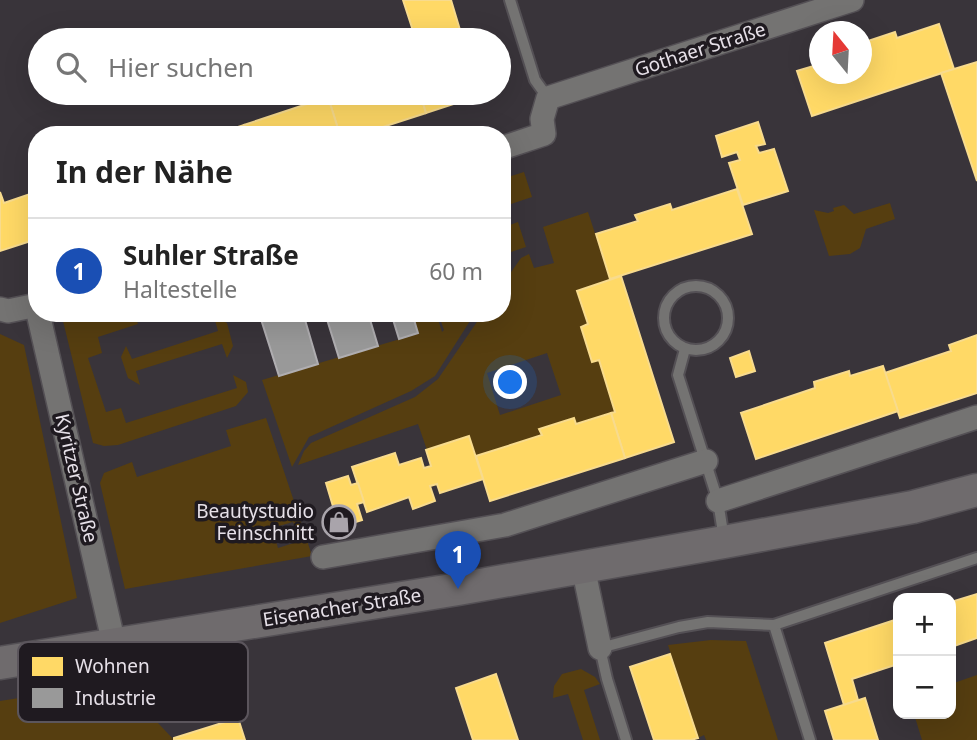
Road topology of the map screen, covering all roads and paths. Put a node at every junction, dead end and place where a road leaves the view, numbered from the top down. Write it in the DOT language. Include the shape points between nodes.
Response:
graph roads {
  1 [pos="510,0"];
  2 [pos="852,0"];
  3 [pos="548,97"];
  4 [pos="511,145"];
  5 [pos="28,307"];
  6 [pos="0,309"];
  7 [pos="40,322"];
  8 [pos="685,349"];
  9 [pos="977,417"];
  10 [pos="706,461"];
  11 [pos="977,490"];
  12 [pos="718,501"];
  13 [pos="724,542"];
  14 [pos="323,557"];
  15 [pos="977,558"];
  16 [pos="583,567"];
  17 [pos="774,625"];
  18 [pos="114,642"];
  19 [pos="126,642"];
  20 [pos="600,648"];
  21 [pos="18,660"];
  22 [pos="0,663"];
  23 [pos="626,740"];
  24 [pos="810,740"];
  1 -- 3 [label="lane" via="535,80"];
  2 -- 3 [label="street, Gothaer Straße"];
  3 -- 4 [label="street" via="542,119 544,135"];
  5 -- 6 [label="street"];
  7 -- 18 [label="street, Kyritzer Straße"];
  8 -- 8 [label="lane" via="707,348 724,335 728,325 726,304 701,285 672,296 664,315 669,335"];
  8 -- 10 [label="lane" via="678,375"];
  9 -- 12 [label="street"];
  10 -- 12 [label="lane"];
  10 -- 14 [label="street" via="505,525"];
  11 -- 13 [label="street, Eisenacher Straße" via="913,507"];
  12 -- 13 [label="lane"];
  13 -- 16 [label="street, Eisenacher Straße"];
  15 -- 17 [label="lane"];
  16 -- 19 [label="street, Eisenacher Straße"];
  16 -- 20 [label="street"];
  17 -- 20 [label="lane" via="708,622"];
  17 -- 24 [label="lane"];
  20 -- 23 [label="lane"];
  21 -- 22 [label="street, Eisenacher Straße"];
}
